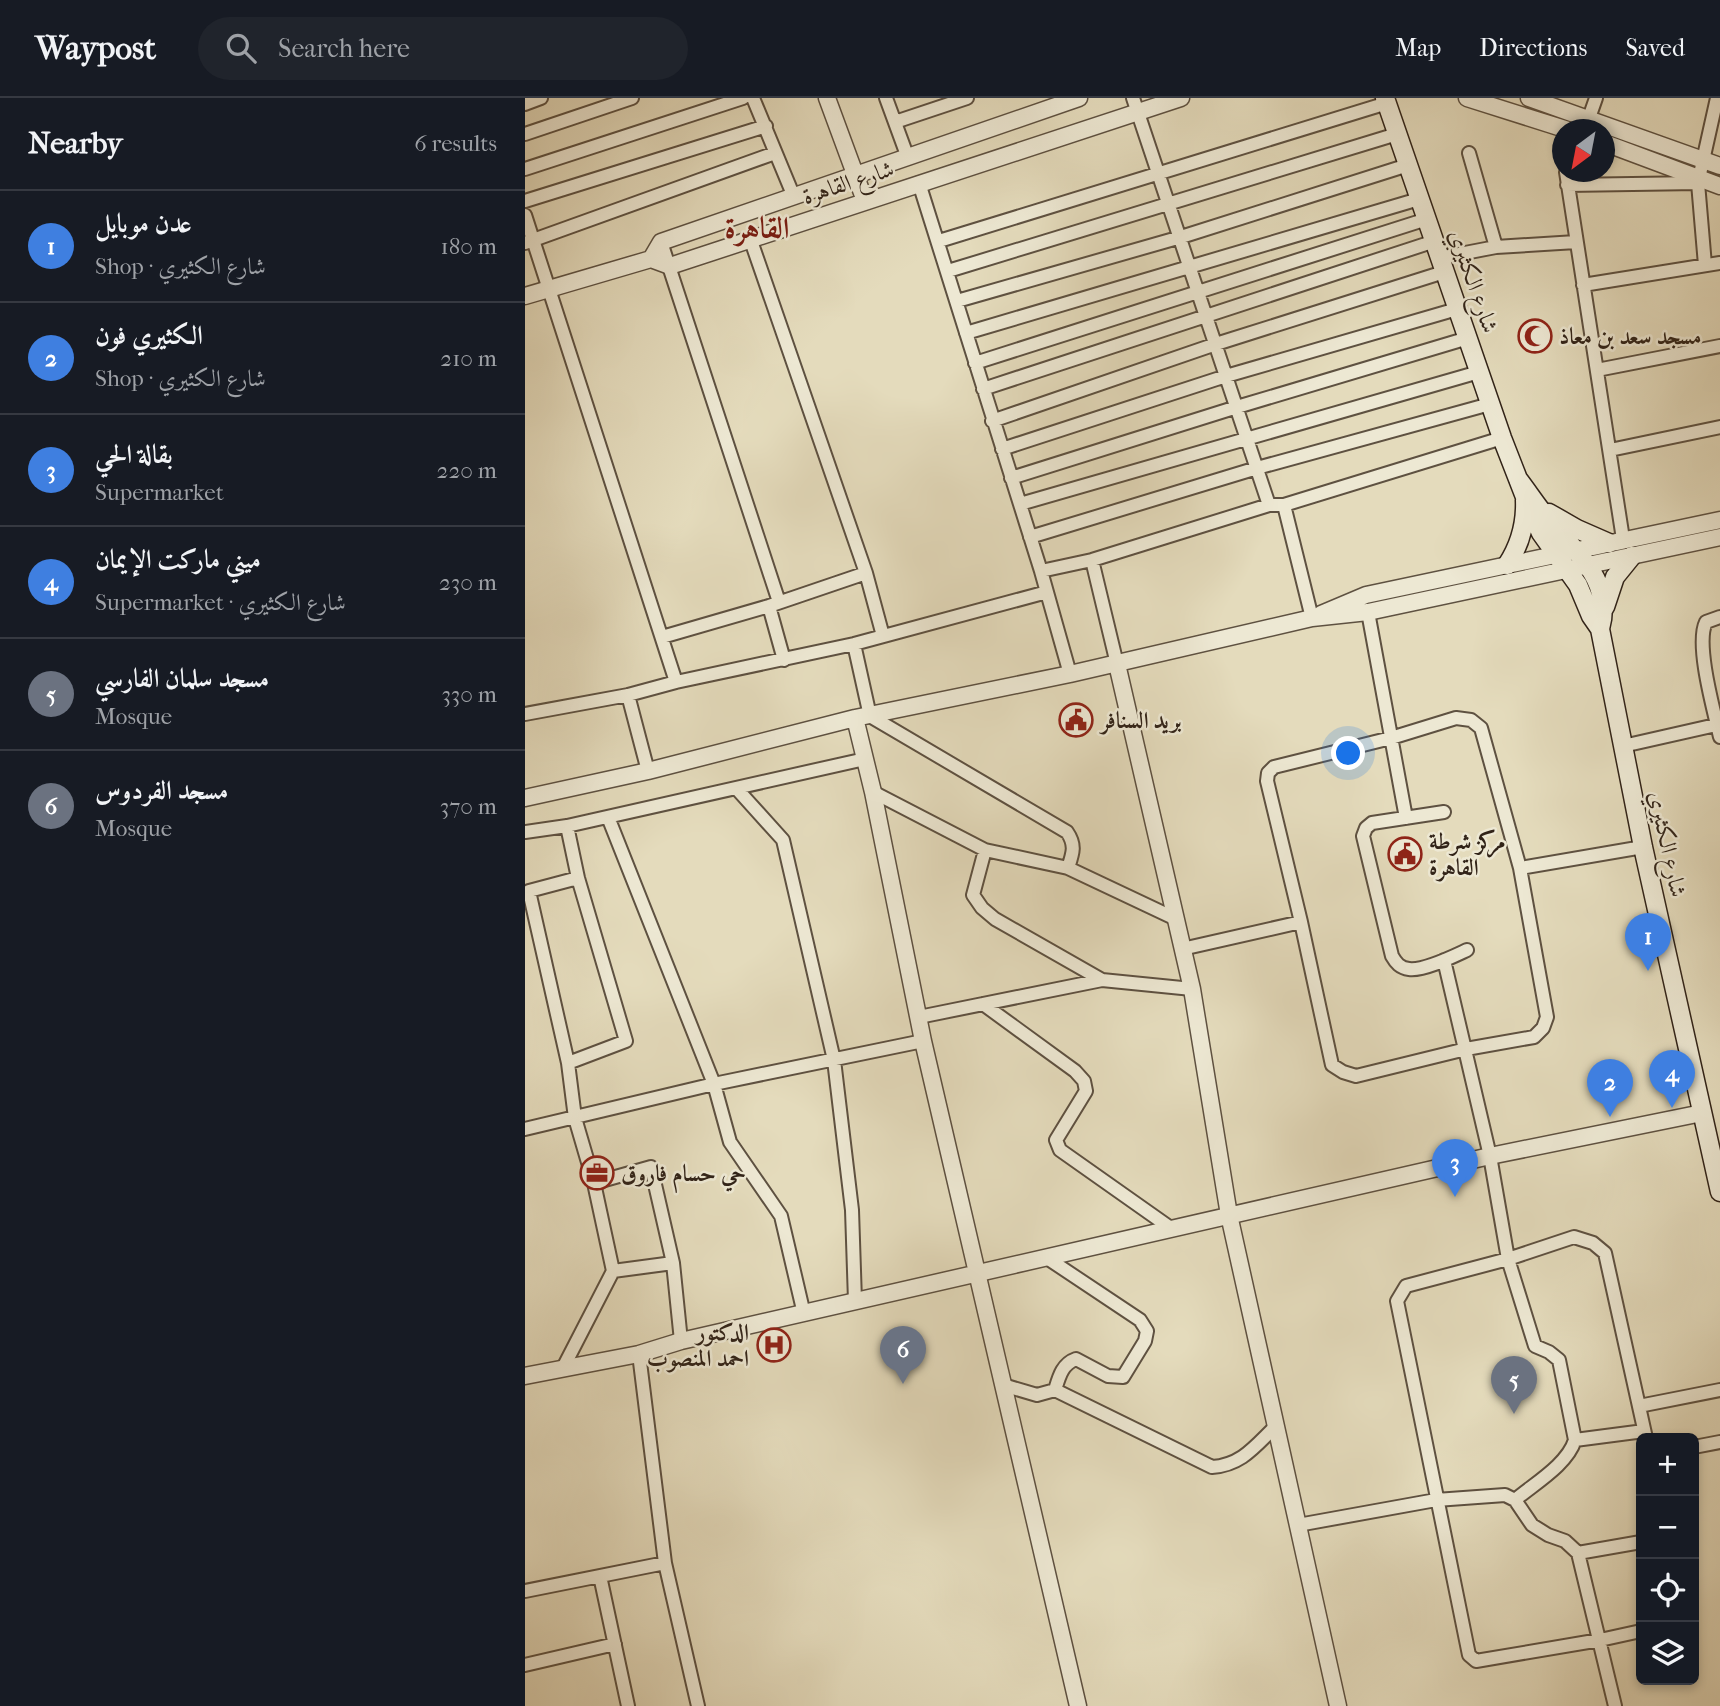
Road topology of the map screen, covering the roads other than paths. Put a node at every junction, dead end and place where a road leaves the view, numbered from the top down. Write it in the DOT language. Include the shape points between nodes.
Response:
graph roads {
  1 [pos="541,98"];
  2 [pos="632,98"];
  3 [pos="744,98"];
  4 [pos="753,98"];
  5 [pos="827,98"];
  6 [pos="886,98"];
  7 [pos="967,98"];
  8 [pos="1079,98"];
  9 [pos="1181,98"];
  10 [pos="1467,98"];
  11 [pos="1529,98"];
  12 [pos="1596,98"];
  13 [pos="1717,98"];
  14 [pos="1386,101"];
  15 [pos="525,104"];
  16 [pos="1135,105"];
  17 [pos="1589,118"];
  18 [pos="895,122"];
  19 [pos="766,127"];
  20 [pos="1552,128"];
  21 [pos="525,134"];
  22 [pos="1397,134"];
  23 [pos="1615,147"];
  24 [pos="775,153"];
  25 [pos="1469,153"];
  26 [pos="908,158"];
  27 [pos="1703,160"];
  28 [pos="1408,165"];
  29 [pos="1720,166"];
  30 [pos="525,169"];
  31 [pos="1160,173"];
  32 [pos="857,176"];
  33 [pos="1698,181"];
  34 [pos="1567,182"];
  35 [pos="919,183"];
  36 [pos="1567,185"];
  37 [pos="1720,186"];
  38 [pos="794,197"];
  39 [pos="1419,199"];
  40 [pos="525,201"];
  41 [pos="865,201"];
  42 [pos="1170,204"];
  43 [pos="525,215"];
  44 [pos="1427,219"];
  45 [pos="1181,237"];
  46 [pos="750,238"];
  47 [pos="529,241"];
  48 [pos="939,241"];
  49 [pos="661,242"];
  50 [pos="1576,242"];
  51 [pos="1496,247"];
  52 [pos="1439,257"];
  53 [pos="651,259"];
  54 [pos="1720,263"];
  55 [pos="1705,265"];
  56 [pos="670,266"];
  57 [pos="1191,268"];
  58 [pos="948,271"];
  59 [pos="1583,285"];
  60 [pos="548,289"];
  61 [pos="1198,291"];
  62 [pos="525,296"];
  63 [pos="957,301"];
  64 [pos="1457,309"];
  65 [pos="1207,316"];
  66 [pos="966,333"];
  67 [pos="1468,338"];
  68 [pos="1216,344"];
  69 [pos="1720,346"];
  70 [pos="975,363"];
  71 [pos="1597,370"];
  72 [pos="1479,372"];
  73 [pos="1226,376"];
  74 [pos="983,389"];
  75 [pos="1490,404"];
  76 [pos="1237,407"];
  77 [pos="992,421"];
  78 [pos="1720,427"];
  79 [pos="1247,438"];
  80 [pos="1502,438"];
  81 [pos="1002,449"];
  82 [pos="1610,450"];
  83 [pos="1257,468"];
  84 [pos="1011,478"];
  85 [pos="1532,502"];
  86 [pos="1020,504"];
  87 [pos="1269,505"];
  88 [pos="1284,505"];
  89 [pos="1720,520"];
  90 [pos="1030,537"];
  91 [pos="1720,537"];
  92 [pos="1616,541"];
  93 [pos="1575,550"];
  94 [pos="1556,554"];
  95 [pos="1632,556"];
  96 [pos="1092,560"];
  97 [pos="1507,565"];
  98 [pos="1588,565"];
  99 [pos="1567,570"];
  100 [pos="1041,571"];
  101 [pos="866,573"];
  102 [pos="1047,592"];
  103 [pos="774,604"];
  104 [pos="1604,610"];
  105 [pos="1368,612"];
  106 [pos="1720,617"];
  107 [pos="1312,618"];
  108 [pos="1600,629"];
  109 [pos="883,636"];
  110 [pos="662,637"];
  111 [pos="855,644"];
  112 [pos="783,660"];
  113 [pos="1117,664"];
  114 [pos="1070,674"];
  115 [pos="676,681"];
  116 [pos="628,695"];
  117 [pos="525,714"];
  118 [pos="862,717"];
  119 [pos="1719,728"];
  120 [pos="1391,738"];
  121 [pos="1623,746"];
  122 [pos="865,759"];
  123 [pos="648,771"];
  124 [pos="736,788"];
  125 [pos="873,792"];
  126 [pos="525,798"];
  127 [pos="1444,812"];
  128 [pos="608,817"];
  129 [pos="1406,818"];
  130 [pos="568,826"];
  131 [pos="525,832"];
  132 [pos="1643,847"];
  133 [pos="985,850"];
  134 [pos="1068,868"];
  135 [pos="1520,868"];
  136 [pos="578,878"];
  137 [pos="1176,919"];
  138 [pos="1301,922"];
  139 [pos="1182,949"];
  140 [pos="1467,950"];
  141 [pos="1444,960"];
  142 [pos="1102,980"];
  143 [pos="1192,989"];
  144 [pos="983,1004"];
  145 [pos="919,1017"];
  146 [pos="922,1041"];
  147 [pos="1466,1049"];
  148 [pos="834,1060"];
  149 [pos="568,1063"];
  150 [pos="714,1084"];
  151 [pos="1702,1113"];
  152 [pos="575,1118"];
  153 [pos="525,1129"];
  154 [pos="1714,1135"];
  155 [pos="1490,1156"];
  156 [pos="594,1183"];
  157 [pos="1720,1192"];
  158 [pos="1229,1215"];
  159 [pos="1172,1229"];
  160 [pos="1047,1258"];
  161 [pos="1508,1259"];
  162 [pos="673,1263"];
  163 [pos="614,1271"];
  164 [pos="977,1275"];
  165 [pos="855,1301"];
  166 [pos="804,1314"];
  167 [pos="681,1341"];
  168 [pos="639,1354"];
  169 [pos="563,1368"];
  170 [pos="525,1376"];
  171 [pos="1003,1385"];
  172 [pos="1055,1390"];
  173 [pos="1720,1390"];
  174 [pos="1639,1406"];
  175 [pos="1276,1426"];
  176 [pos="1645,1433"];
  177 [pos="1636,1436"];
  178 [pos="1575,1440"];
  179 [pos="1720,1442"];
  180 [pos="1699,1446"];
  181 [pos="1436,1500"];
  182 [pos="1515,1500"];
  183 [pos="1298,1525"];
  184 [pos="1636,1543"];
  185 [pos="1578,1553"];
  186 [pos="665,1563"];
  187 [pos="600,1576"];
  188 [pos="525,1591"];
  189 [pos="1636,1632"];
  190 [pos="1600,1640"];
  191 [pos="615,1644"];
  192 [pos="525,1665"];
  193 [pos="628,1706"];
  194 [pos="698,1706"];
  195 [pos="1078,1706"];
  196 [pos="1338,1706"];
  197 [pos="1615,1706"];
  1 -- 15 [label="street"];
  2 -- 21 [label="street"];
  3 -- 30 [label="street"];
  4 -- 19 [label="street"];
  5 -- 32 [label="street"];
  6 -- 18 [label="street"];
  7 -- 18 [label="street"];
  8 -- 26 [label="street, شارع القاهرة"];
  9 -- 16 [label="street, شارع القاهرة"];
  10 -- 20 [label="street"];
  11 -- 17 [label="street"];
  12 -- 17 [label="street"];
  13 -- 27 [label="street"];
  14 -- 22 [label="main road, شارع الكثيري"];
  14 -- 31 [label="street"];
  16 -- 31 [label="street"];
  16 -- 35 [label="street, شارع القاهرة"];
  17 -- 27 [label="street"];
  18 -- 26 [label="street"];
  19 -- 24 [label="street"];
  19 -- 40 [label="street"];
  22 -- 28 [label="main road, شارع الكثيري"];
  22 -- 42 [label="street"];
  23 -- 33 [label="street"];
  24 -- 38 [label="street"];
  24 -- 47 [label="street"];
  25 -- 51 [label="street"];
  26 -- 32 [label="street, شارع القاهرة"];
  27 -- 29 [label="street"];
  27 -- 33 [label="street"];
  28 -- 39 [label="main road, شارع الكثيري"];
  28 -- 45 [label="street"];
  31 -- 42 [label="street"];
  31 -- 48 [label="street"];
  32 -- 38 [label="street, شارع القاهرة"];
  32 -- 41 [label="street"];
  33 -- 36 [label="street"];
  33 -- 37 [label="street"];
  33 -- 55 [label="street"];
  34 -- 36 [label="street"];
  35 -- 41 [label="street, شارع القاهرة"];
  35 -- 48 [label="street"];
  36 -- 50 [label="street"];
  38 -- 49 [label="street, شارع القاهرة"];
  39 -- 44 [label="main road, شارع الكثيري"];
  39 -- 57 [label="street"];
  41 -- 46 [label="street, شارع القاهرة"];
  42 -- 45 [label="street"];
  42 -- 58 [label="street"];
  43 -- 47 [label="street"];
  44 -- 52 [label="main road, شارع الكثيري"];
  44 -- 61 [label="street"];
  45 -- 57 [label="street"];
  45 -- 63 [label="street"];
  46 -- 56 [label="street, شارع القاهرة"];
  46 -- 101 [label="street"];
  47 -- 60 [label="street"];
  48 -- 58 [label="street"];
  49 -- 53 [label="street"];
  49 -- 56 [label="street"];
  50 -- 51 [label="street"];
  50 -- 59 [label="street"];
  51 -- 52 [label="street"];
  52 -- 64 [label="main road, شارع الكثيري"];
  52 -- 65 [label="street"];
  52 -- 68 [label="street"];
  53 -- 56 [label="street"];
  53 -- 60 [label="street"];
  54 -- 55 [label="street"];
  55 -- 59 [label="street"];
  56 -- 103 [label="street"];
  57 -- 61 [label="street"];
  57 -- 66 [label="street"];
  58 -- 63 [label="street"];
  59 -- 71 [label="street"];
  60 -- 62 [label="street"];
  60 -- 110 [label="street"];
  61 -- 65 [label="street"];
  61 -- 70 [label="street"];
  63 -- 66 [label="street"];
  64 -- 67 [label="main road, شارع الكثيري"];
  64 -- 73 [label="street"];
  65 -- 68 [label="street"];
  65 -- 74 [label="street"];
  66 -- 70 [label="street"];
  67 -- 72 [label="main road, شارع الكثيري"];
  67 -- 76 [label="street"];
  68 -- 73 [label="street"];
  68 -- 77 [label="street"];
  69 -- 71 [label="street"];
  70 -- 74 [label="street"];
  71 -- 82 [label="street"];
  72 -- 75 [label="main road, شارع الكثيري"];
  72 -- 79 [label="street"];
  73 -- 76 [label="street"];
  73 -- 81 [label="street"];
  74 -- 77 [label="street"];
  75 -- 80 [label="main road, شارع الكثيري"];
  75 -- 83 [label="street"];
  76 -- 79 [label="street"];
  76 -- 84 [label="street"];
  77 -- 81 [label="street"];
  78 -- 82 [label="street"];
  79 -- 83 [label="street"];
  79 -- 86 [label="street"];
  80 -- 85 [label="main road, شارع الكثيري"];
  80 -- 88 [label="street"];
  81 -- 84 [label="street"];
  82 -- 92 [label="street"];
  83 -- 87 [label="street"];
  83 -- 90 [label="street"];
  84 -- 86 [label="street"];
  85 -- 92 [label="main road" via="1577,529"];
  85 -- 93 [label="main road, شارع الكثيري"];
  85 -- 94 [label="main road, شارع الكثيري" via="1541,533"];
  85 -- 97 [label="main road"];
  86 -- 90 [label="street"];
  87 -- 88 [label="street"];
  87 -- 96 [label="street"];
  88 -- 107 [label="street"];
  89 -- 92 [label="street"];
  90 -- 100 [label="street"];
  91 -- 95 [label="street"];
  92 -- 93 [label="street"];
  93 -- 94 [label="street"];
  93 -- 98 [label="main road, شارع الكثيري"];
  94 -- 97 [label="street"];
  94 -- 99 [label="main road, شارع الكثيري"];
  95 -- 98 [label="street"];
  95 -- 104 [label="main road" via="1615,577"];
  96 -- 100 [label="street"];
  96 -- 113 [label="street"];
  97 -- 107 [label="street" via="1366,595"];
  98 -- 99 [label="street"];
  98 -- 104 [label="main road, شارع الكثيري" via="1600,588"];
  99 -- 105 [label="street"];
  99 -- 108 [label="main road, شارع الكثيري"];
  100 -- 102 [label="street"];
  101 -- 103 [label="street"];
  101 -- 109 [label="street"];
  102 -- 109 [label="street"];
  102 -- 114 [label="street"];
  103 -- 110 [label="street"];
  103 -- 112 [label="street"];
  104 -- 108 [label="main road, شارع الكثيري"];
  105 -- 107 [label="street"];
  105 -- 120 [label="street"];
  106 -- 119 [label="street" via="1703,628 1703,657"];
  107 -- 113 [label="street"];
  108 -- 121 [label="main road, شارع الكثيري"];
  109 -- 111 [label="street"];
  110 -- 115 [label="street"];
  111 -- 112 [label="street"];
  111 -- 118 [label="street"];
  112 -- 115 [label="street"];
  113 -- 114 [label="street"];
  113 -- 137 [label="street"];
  114 -- 118 [label="street"];
  115 -- 116 [label="street"];
  116 -- 117 [label="street"];
  116 -- 123 [label="street"];
  118 -- 122 [label="street"];
  118 -- 123 [label="street"];
  118 -- 134 [label="street" via="1067,832 1074,849"];
  119 -- 121 [label="street"];
  120 -- 129 [label="street"];
  120 -- 135 [label="street" via="1456,718 1471,720 1482,728"];
  120 -- 138 [label="street" via="1274,766 1268,773"];
  121 -- 132 [label="main road, شارع الكثيري"];
  122 -- 124 [label="street"];
  122 -- 125 [label="street"];
  123 -- 126 [label="street"];
  124 -- 128 [label="street"];
  124 -- 148 [label="street" via="783,840"];
  125 -- 133 [label="street"];
  125 -- 145 [label="street"];
  127 -- 129 [label="street"];
  128 -- 130 [label="street"];
  128 -- 150 [label="street"];
  129 -- 141 [label="street" via="1372,823 1363,835 1392,956 1410,970"];
  130 -- 131 [label="street"];
  130 -- 136 [label="street"];
  132 -- 135 [label="street"];
  132 -- 151 [label="main road, شارع الكثيري"];
  133 -- 134 [label="street"];
  133 -- 142 [label="street" via="973,895 982,908"];
  134 -- 137 [label="street"];
  135 -- 147 [label="street" via="1547,1017 1534,1037"];
  136 -- 149 [label="street" via="529,891"];
  136 -- 149 [label="street" via="626,1041"];
  137 -- 139 [label="street"];
  138 -- 139 [label="street"];
  138 -- 147 [label="street" via="1332,1065 1356,1076"];
  139 -- 143 [label="street"];
  140 -- 141 [label="street"];
  141 -- 147 [label="street"];
  142 -- 143 [label="street"];
  142 -- 144 [label="street"];
  143 -- 158 [label="street"];
  144 -- 145 [label="street"];
  144 -- 159 [label="street" via="1084,1081 1086,1091 1056,1140 1060,1150"];
  145 -- 146 [label="street"];
  146 -- 148 [label="street"];
  146 -- 164 [label="street"];
  147 -- 155 [label="street"];
  148 -- 150 [label="street"];
  148 -- 165 [label="street" via="852,1210"];
  149 -- 152 [label="street"];
  150 -- 152 [label="street"];
  150 -- 166 [label="street" via="730,1142 781,1216"];
  151 -- 154 [label="main road, شارع الكثيري"];
  151 -- 155 [label="street"];
  152 -- 153 [label="street"];
  152 -- 156 [label="street"];
  154 -- 157 [label="main road, شارع الكثيري"];
  155 -- 158 [label="street"];
  155 -- 161 [label="street"];
  156 -- 162 [label="street" via="650,1167"];
  156 -- 163 [label="street"];
  158 -- 159 [label="street"];
  158 -- 175 [label="street"];
  159 -- 160 [label="street"];
  160 -- 164 [label="street"];
  160 -- 172 [label="street" via="1140,1320 1147,1331 1123,1377 1108,1376 1076,1359 1061,1372"];
  161 -- 174 [label="street" via="1574,1237 1605,1253"];
  161 -- 178 [label="street" via="1535,1346 1559,1360"];
  161 -- 181 [label="street" via="1406,1286 1397,1301"];
  162 -- 163 [label="street"];
  162 -- 167 [label="street"];
  163 -- 169 [label="street"];
  164 -- 165 [label="street"];
  164 -- 171 [label="street"];
  165 -- 166 [label="street"];
  166 -- 167 [label="street"];
  167 -- 168 [label="street"];
  168 -- 169 [label="street"];
  168 -- 186 [label="street"];
  169 -- 170 [label="street"];
  171 -- 172 [label="street" via="1037,1395"];
  171 -- 195 [label="street"];
  172 -- 175 [label="street" via="1212,1467 1240,1460"];
  173 -- 174 [label="street"];
  174 -- 176 [label="street"];
  175 -- 183 [label="street"];
  177 -- 178 [label="street"];
  178 -- 182 [label="street" via="1563,1460"];
  179 -- 180 [label="street"];
  181 -- 182 [label="street" via="1506,1494"];
  181 -- 183 [label="street"];
  181 -- 190 [label="street" via="1471,1659"];
  182 -- 185 [label="street" via="1532,1525"];
  183 -- 196 [label="street"];
  184 -- 185 [label="street"];
  185 -- 190 [label="street"];
  186 -- 187 [label="street"];
  186 -- 194 [label="street"];
  187 -- 188 [label="street"];
  187 -- 191 [label="street"];
  189 -- 190 [label="street"];
  190 -- 197 [label="street"];
  191 -- 192 [label="street"];
  191 -- 193 [label="street"];
}
